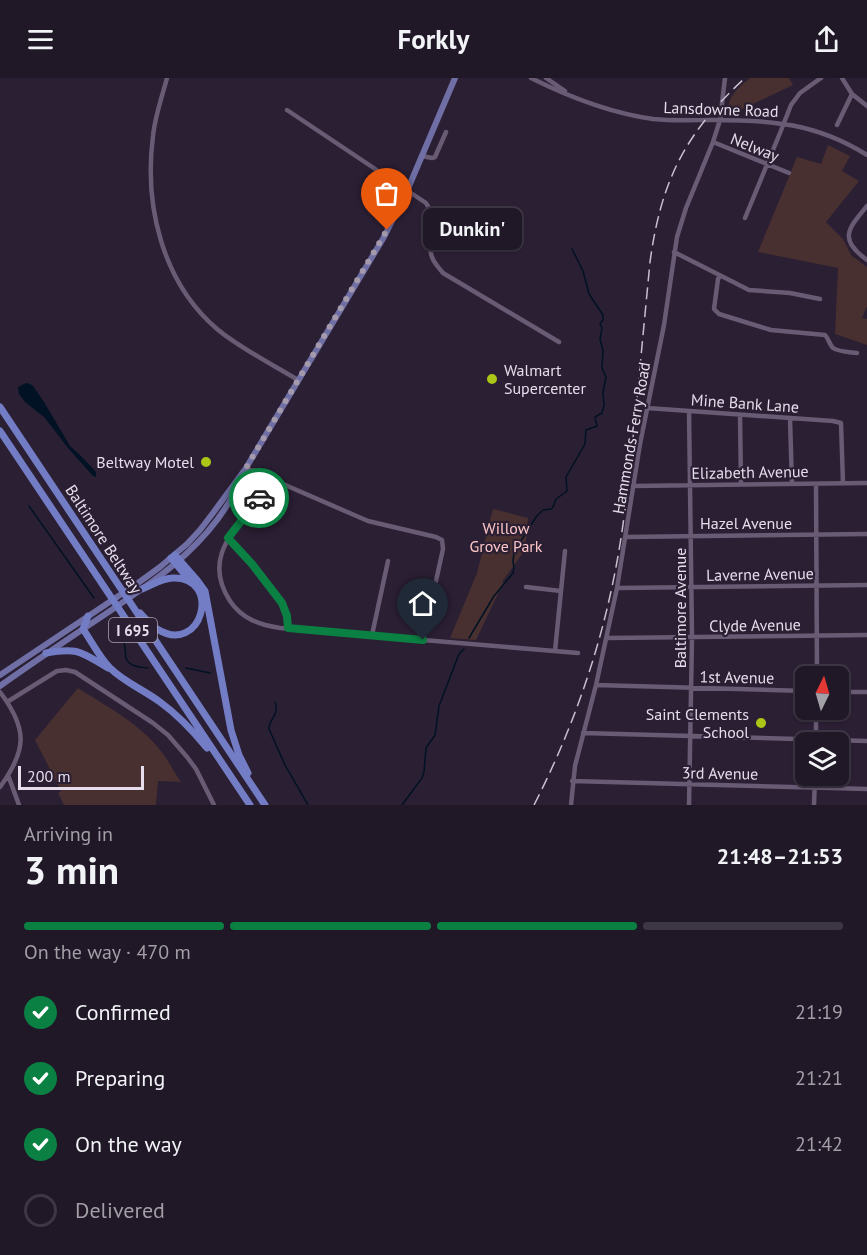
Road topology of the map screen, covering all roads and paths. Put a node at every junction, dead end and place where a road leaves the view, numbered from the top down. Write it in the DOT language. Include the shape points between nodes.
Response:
graph roads {
  1 [pos="167,78"];
  2 [pos="455,78"];
  3 [pos="531,78"];
  4 [pos="546,78"];
  5 [pos="725,78"];
  6 [pos="821,78"];
  7 [pos="842,78"];
  8 [pos="852,94"];
  9 [pos="572,96"];
  10 [pos="867,106"];
  11 [pos="287,110"];
  12 [pos="720,120"];
  13 [pos="783,123"];
  14 [pos="837,125"];
  15 [pos="446,132"];
  16 [pos="713,142"];
  17 [pos="867,155"];
  18 [pos="422,156"];
  19 [pos="432,158"];
  20 [pos="767,165"];
  21 [pos="428,166"];
  22 [pos="789,174"];
  23 [pos="407,191"];
  24 [pos="867,206"];
  25 [pos="745,218"];
  26 [pos="674,252"];
  27 [pos="867,260"];
  28 [pos="720,276"];
  29 [pos="820,298"];
  30 [pos="559,342"];
  31 [pos="858,353"];
  32 [pos="298,380"];
  33 [pos="0,407"];
  34 [pos="647,408"];
  35 [pos="689,411"];
  36 [pos="740,415"];
  37 [pos="790,419"];
  38 [pos="0,431"];
  39 [pos="0,436"];
  40 [pos="15,454"];
  41 [pos="246,468"];
  42 [pos="261,474"];
  43 [pos="843,483"];
  44 [pos="867,483"];
  45 [pos="741,484"];
  46 [pos="792,484"];
  47 [pos="816,484"];
  48 [pos="690,485"];
  49 [pos="633,486"];
  50 [pos="867,534"];
  51 [pos="816,535"];
  52 [pos="691,536"];
  53 [pos="626,537"];
  54 [pos="228,538"];
  55 [pos="565,551"];
  56 [pos="176,559"];
  57 [pos="388,561"];
  58 [pos="192,584"];
  59 [pos="817,585"];
  60 [pos="867,585"];
  61 [pos="140,586"];
  62 [pos="526,587"];
  63 [pos="692,587"];
  64 [pos="616,588"];
  65 [pos="561,591"];
  66 [pos="127,599"];
  67 [pos="87,616"];
  68 [pos="288,628"];
  69 [pos="84,629"];
  70 [pos="372,635"];
  71 [pos="867,635"];
  72 [pos="817,636"];
  73 [pos="692,637"];
  74 [pos="607,638"];
  75 [pos="423,640"];
  76 [pos="555,651"];
  77 [pos="46,653"];
  78 [pos="578,653"];
  79 [pos="817,666"];
  80 [pos="0,675"];
  81 [pos="120,676"];
  82 [pos="596,685"];
  83 [pos="0,686"];
  84 [pos="692,688"];
  85 [pos="795,691"];
  86 [pos="0,692"];
  87 [pos="849,692"];
  88 [pos="867,692"];
  89 [pos="8,702"];
  90 [pos="583,733"];
  91 [pos="690,736"];
  92 [pos="795,740"];
  93 [pos="849,741"];
  94 [pos="867,741"];
  95 [pos="8,775"];
  96 [pos="233,780"];
  97 [pos="572,781"];
  98 [pos="689,784"];
  99 [pos="814,787"];
  100 [pos="0,788"];
  101 [pos="867,789"];
  102 [pos="19,805"];
  103 [pos="214,805"];
  104 [pos="250,805"];
  105 [pos="265,805"];
  106 [pos="571,805"];
  107 [pos="689,805"];
  108 [pos="814,805"];
  1 -- 32 [label="street" via="153,133 150,176 156,224 171,268 190,300 218,330"];
  2 -- 18 [label="main road"];
  3 -- 9 [label="street, Lansdowne Road"];
  4 -- 9 [label="street, Lansdowne Road"];
  5 -- 12 [label="street, Hammonds Ferry Road"];
  6 -- 13 [label="street" via="795,98"];
  7 -- 8 [label="street"];
  8 -- 10 [label="street"];
  8 -- 14 [label="street"];
  9 -- 12 [label="street, Lansdowne Road" via="622,114 653,119"];
  11 -- 23 [label="street"];
  12 -- 13 [label="street, Lansdowne Road"];
  12 -- 16 [label="street, Hammonds Ferry Road"];
  13 -- 17 [label="street, Lansdowne Road" via="818,131"];
  13 -- 20 [label="street"];
  15 -- 19 [label="street"];
  16 -- 20 [label="street, Nelway"];
  16 -- 26 [label="street, Hammonds Ferry Road" via="686,208"];
  18 -- 19 [label="street"];
  18 -- 23 [label="main road"];
  19 -- 21 [label="street"];
  20 -- 22 [label="street, Nelway"];
  20 -- 25 [label="street"];
  23 -- 30 [label="street" via="429,207 431,255 443,273"];
  23 -- 32 [label="main road"];
  24 -- 27 [label="street" via="849,236 854,250"];
  26 -- 28 [label="street"];
  26 -- 34 [label="street, Hammonds Ferry Road"];
  28 -- 29 [label="street" via="749,290"];
  28 -- 31 [label="street" via="714,304 718,314 771,330 825,335 836,350"];
  32 -- 41 [label="main road"];
  33 -- 66 [label="highway, Baltimore Beltway / I 695"];
  34 -- 35 [label="street, Mine Bank Lane"];
  34 -- 49 [label="street, Hammonds Ferry Road"];
  35 -- 36 [label="street, Mine Bank Lane"];
  35 -- 48 [label="street, Baltimore Avenue"];
  36 -- 37 [label="street, Mine Bank Lane"];
  36 -- 45 [label="street"];
  37 -- 43 [label="street, Mine Bank Lane" via="841,423"];
  37 -- 46 [label="street"];
  38 -- 40 [label="highway, Baltimore Beltway / I 695"];
  39 -- 40 [label="highway"];
  40 -- 96 [label="highway, Baltimore Beltway / I 695"];
  41 -- 42 [label="street"];
  41 -- 56 [label="main road" via="232,499 206,535"];
  42 -- 54 [label="street" via="264,486 260,497"];
  42 -- 75 [label="street" via="368,521 442,540"];
  43 -- 44 [label="street, Elizabeth Avenue"];
  43 -- 47 [label="street, Elizabeth Avenue"];
  45 -- 46 [label="street, Elizabeth Avenue"];
  45 -- 48 [label="street, Elizabeth Avenue"];
  46 -- 47 [label="street, Elizabeth Avenue"];
  47 -- 51 [label="street"];
  48 -- 49 [label="street, Elizabeth Avenue"];
  48 -- 52 [label="street, Baltimore Avenue"];
  49 -- 53 [label="street, Hammonds Ferry Road"];
  50 -- 51 [label="street, Hazel Avenue"];
  51 -- 52 [label="street, Hazel Avenue"];
  51 -- 59 [label="street"];
  52 -- 53 [label="street, Hazel Avenue"];
  52 -- 63 [label="street, Baltimore Avenue"];
  53 -- 64 [label="street, Hammonds Ferry Road"];
  54 -- 68 [label="street" via="282,603"];
  54 -- 68 [label="street" via="219,570 222,587 232,604 250,620"];
  55 -- 65 [label="street"];
  56 -- 58 [label="highway"];
  56 -- 61 [label="main road"];
  56 -- 105 [label="highway" via="205,591 231,730 239,755"];
  57 -- 70 [label="street"];
  58 -- 61 [label="highway" via="169,578"];
  58 -- 66 [label="highway" via="200,593 202,612 194,627 185,633 165,633 153,626"];
  59 -- 60 [label="street, Laverne Avenue"];
  59 -- 63 [label="street, Laverne Avenue"];
  59 -- 72 [label="street"];
  61 -- 67 [label="main road"];
  61 -- 69 [label="main road"];
  62 -- 65 [label="street"];
  63 -- 64 [label="street, Laverne Avenue"];
  63 -- 73 [label="street, Baltimore Avenue"];
  64 -- 74 [label="street, Hammonds Ferry Road"];
  65 -- 76 [label="street"];
  66 -- 105 [label="highway, Baltimore Beltway / I 695"];
  67 -- 69 [label="highway"];
  67 -- 80 [label="main road"];
  68 -- 70 [label="street"];
  69 -- 77 [label="main road"];
  69 -- 81 [label="highway" via="109,667"];
  70 -- 75 [label="street"];
  71 -- 72 [label="street, Clyde Avenue"];
  72 -- 73 [label="street, Clyde Avenue"];
  72 -- 79 [label="street"];
  73 -- 74 [label="street, Clyde Avenue"];
  73 -- 84 [label="street, Baltimore Avenue"];
  74 -- 82 [label="street, Hammonds Ferry Road"];
  75 -- 76 [label="street"];
  76 -- 78 [label="street"];
  77 -- 81 [label="highway" via="78,651"];
  77 -- 83 [label="main road"];
  81 -- 96 [label="highway" via="174,712"];
  82 -- 84 [label="street, 1st Avenue"];
  82 -- 90 [label="street, Hammonds Ferry Road"];
  84 -- 85 [label="street, 1st Avenue"];
  84 -- 91 [label="street, Baltimore Avenue"];
  86 -- 89 [label="street"];
  87 -- 88 [label="street"];
  89 -- 95 [label="street" via="21,738 17,760"];
  89 -- 103 [label="street" via="57,671 75,672 168,735 196,769"];
  90 -- 91 [label="street"];
  90 -- 97 [label="street, Hammonds Ferry Road"];
  91 -- 92 [label="street"];
  91 -- 98 [label="street, Baltimore Avenue"];
  93 -- 94 [label="street"];
  95 -- 100 [label="street"];
  95 -- 102 [label="street"];
  96 -- 104 [label="highway, Baltimore Beltway / I 695"];
  97 -- 98 [label="street, 3rd Avenue"];
  97 -- 106 [label="street, Hammonds Ferry Road"];
  98 -- 99 [label="street, 3rd Avenue"];
  98 -- 107 [label="street, Baltimore Avenue"];
  99 -- 101 [label="street, 3rd Avenue"];
  99 -- 108 [label="street"];
}
